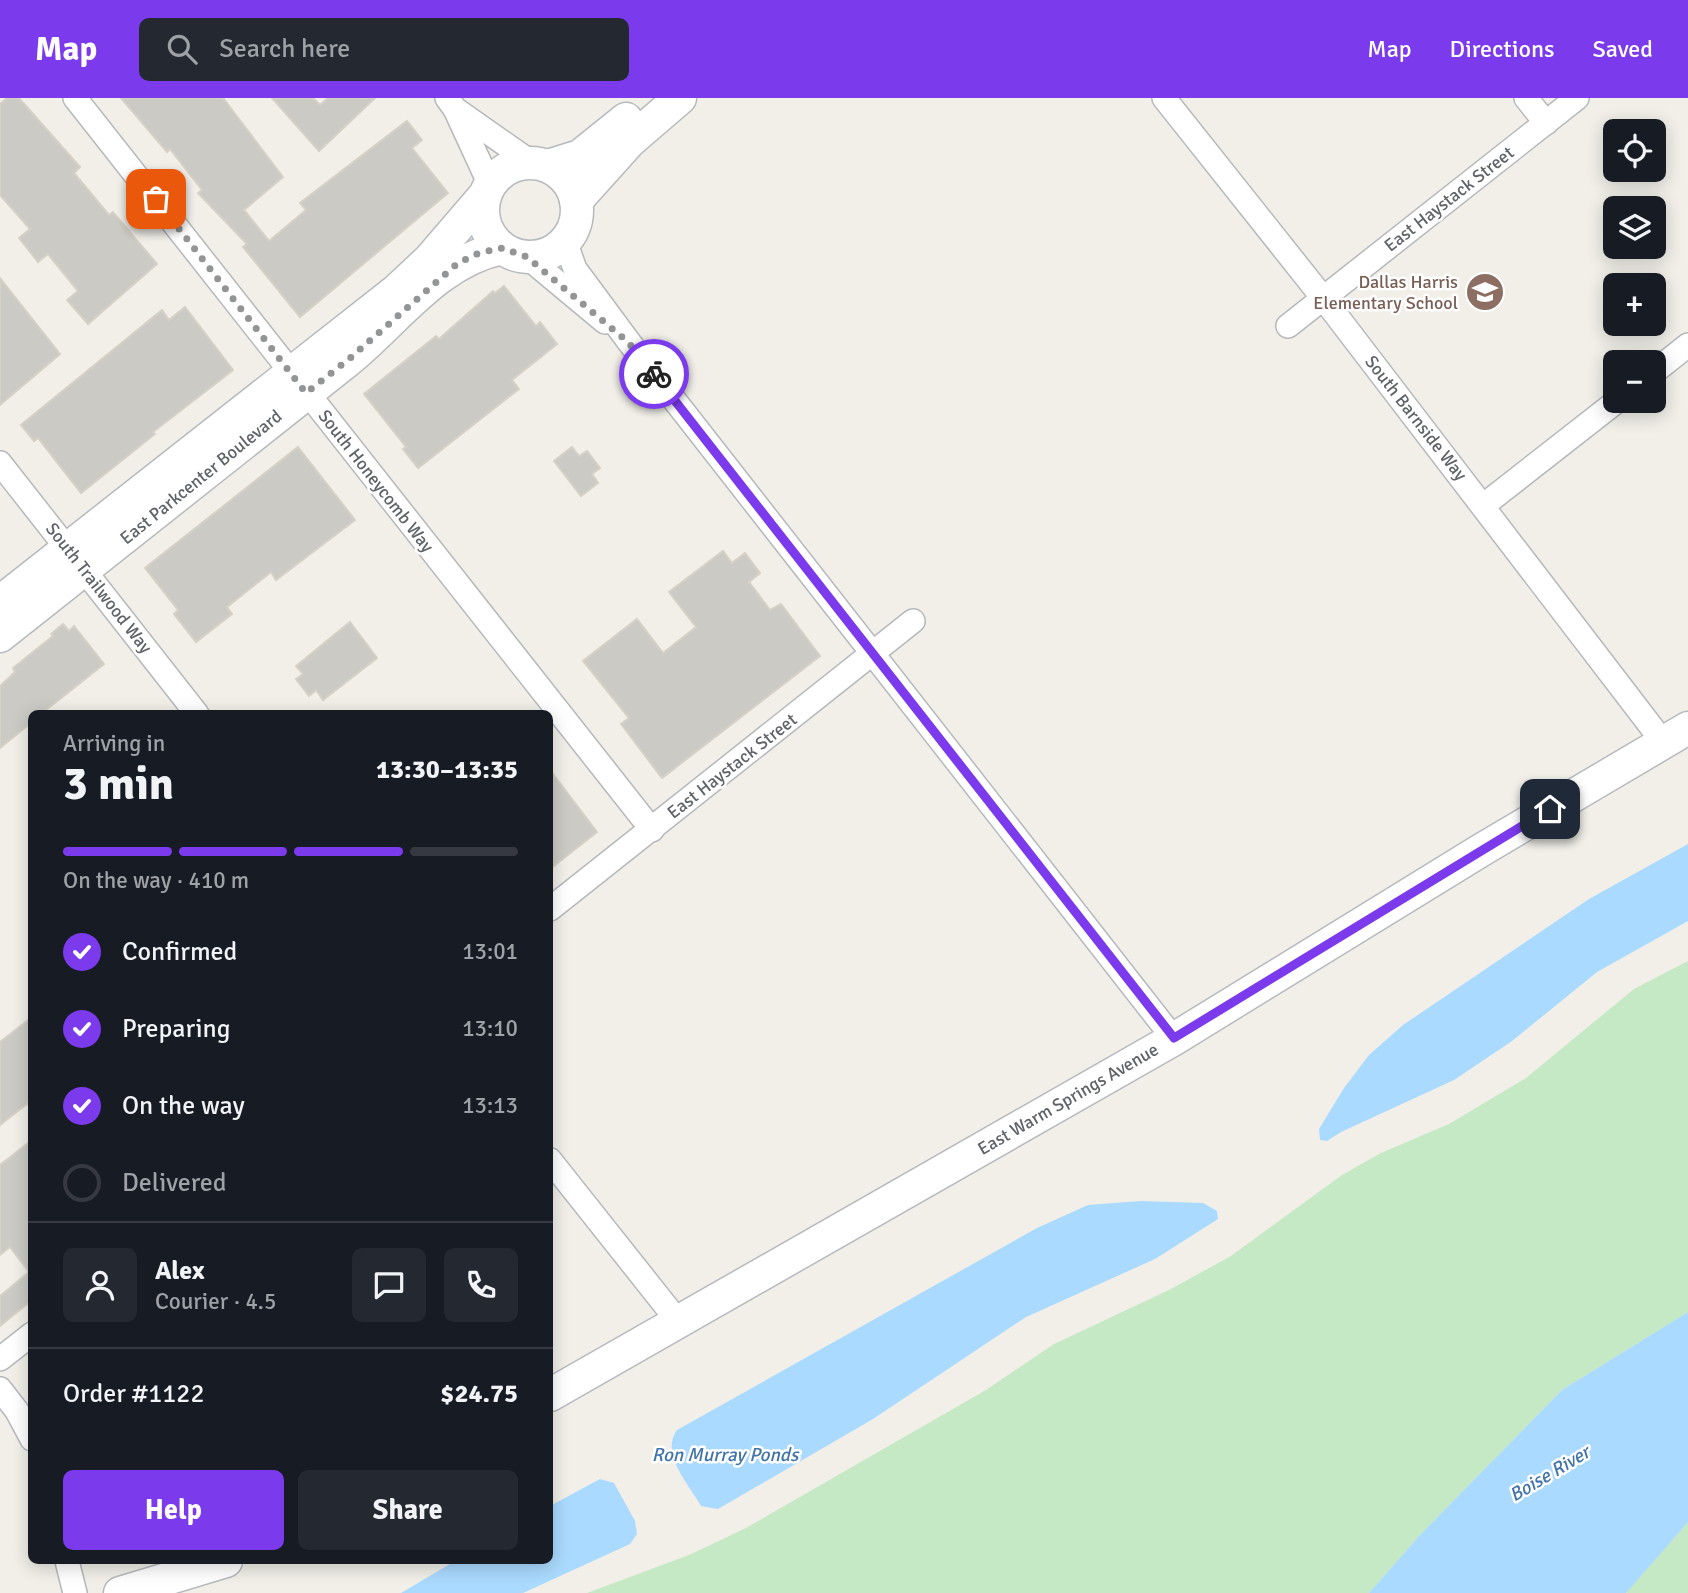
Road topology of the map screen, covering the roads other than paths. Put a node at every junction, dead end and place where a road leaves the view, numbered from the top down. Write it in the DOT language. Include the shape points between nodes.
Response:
graph roads {
  1 [pos="75,98"];
  2 [pos="648,98"];
  3 [pos="680,98"];
  4 [pos="1164,98"];
  5 [pos="1526,98"];
  6 [pos="1577,98"];
  7 [pos="451,103"];
  8 [pos="1546,122"];
  9 [pos="540,164"];
  10 [pos="488,190"];
  11 [pos="576,201"];
  12 [pos="565,241"];
  13 [pos="514,252"];
  14 [pos="1324,298"];
  15 [pos="1288,326"];
  16 [pos="628,342"];
  17 [pos="1688,345"];
  18 [pos="1666,362"];
  19 [pos="299,383"];
  20 [pos="1603,412"];
  21 [pos="0,463"];
  22 [pos="1484,505"];
  23 [pos="76,560"];
  24 [pos="0,602"];
  25 [pos="913,621"];
  26 [pos="0,636"];
  27 [pos="875,654"];
  28 [pos="194,710"];
  29 [pos="1675,735"];
  30 [pos="652,830"];
  31 [pos="553,907"];
  32 [pos="1174,1038"];
  33 [pos="553,1164"];
  34 [pos="677,1320"];
  35 [pos="28,1337"];
  36 [pos="0,1359"];
  37 [pos="0,1389"];
  38 [pos="553,1393"];
  39 [pos="28,1431"];
  40 [pos="68,1564"];
  41 [pos="216,1564"];
  42 [pos="75,1593"];
  43 [pos="120,1593"];
  1 -- 19 [label="street, South Honeycomb Way"];
  2 -- 9 [label="street" via="585,153"];
  3 -- 11 [label="street" via="630,142"];
  4 -- 14 [label="street, South Barnside Way"];
  5 -- 8 [label="street"];
  6 -- 8 [label="street, East Haystack Street"];
  7 -- 9 [label="street"];
  7 -- 10 [label="street"];
  8 -- 14 [label="street, East Haystack Street"];
  9 -- 10 [label="street" via="508,168"];
  9 -- 11 [label="street" via="561,174"];
  10 -- 13 [label="street" via="483,217 487,229"];
  10 -- 19 [label="street, East Parkcenter Boulevard" via="430,259"];
  11 -- 12 [label="street" via="577,215"];
  12 -- 13 [label="street" via="554,250"];
  12 -- 16 [label="street" via="575,269"];
  13 -- 16 [label="street"];
  13 -- 19 [label="street, East Parkcenter Boulevard" via="479,253 458,263 349,359"];
  14 -- 15 [label="street, East Haystack Street"];
  14 -- 22 [label="street, South Barnside Way"];
  16 -- 27 [label="street"];
  17 -- 18 [label="street"];
  19 -- 23 [label="street, East Parkcenter Boulevard"];
  19 -- 30 [label="street, South Honeycomb Way"];
  20 -- 22 [label="street"];
  21 -- 23 [label="street, South Trailwood Way"];
  22 -- 29 [label="street, South Barnside Way"];
  23 -- 24 [label="street, East Parkcenter Boulevard"];
  23 -- 26 [label="street, East Parkcenter Boulevard"];
  23 -- 28 [label="street, South Trailwood Way"];
  25 -- 27 [label="street, East Haystack Street"];
  27 -- 30 [label="street, East Haystack Street"];
  27 -- 32 [label="street"];
  29 -- 32 [label="street, East Warm Springs Avenue"];
  30 -- 31 [label="street, East Haystack Street"];
  32 -- 34 [label="street, East Warm Springs Avenue"];
  33 -- 34 [label="street"];
  34 -- 38 [label="street, East Warm Springs Avenue"];
  35 -- 36 [label="street"];
  37 -- 39 [label="street"];
  40 -- 42 [label="street"];
  41 -- 43 [label="street"];
}
